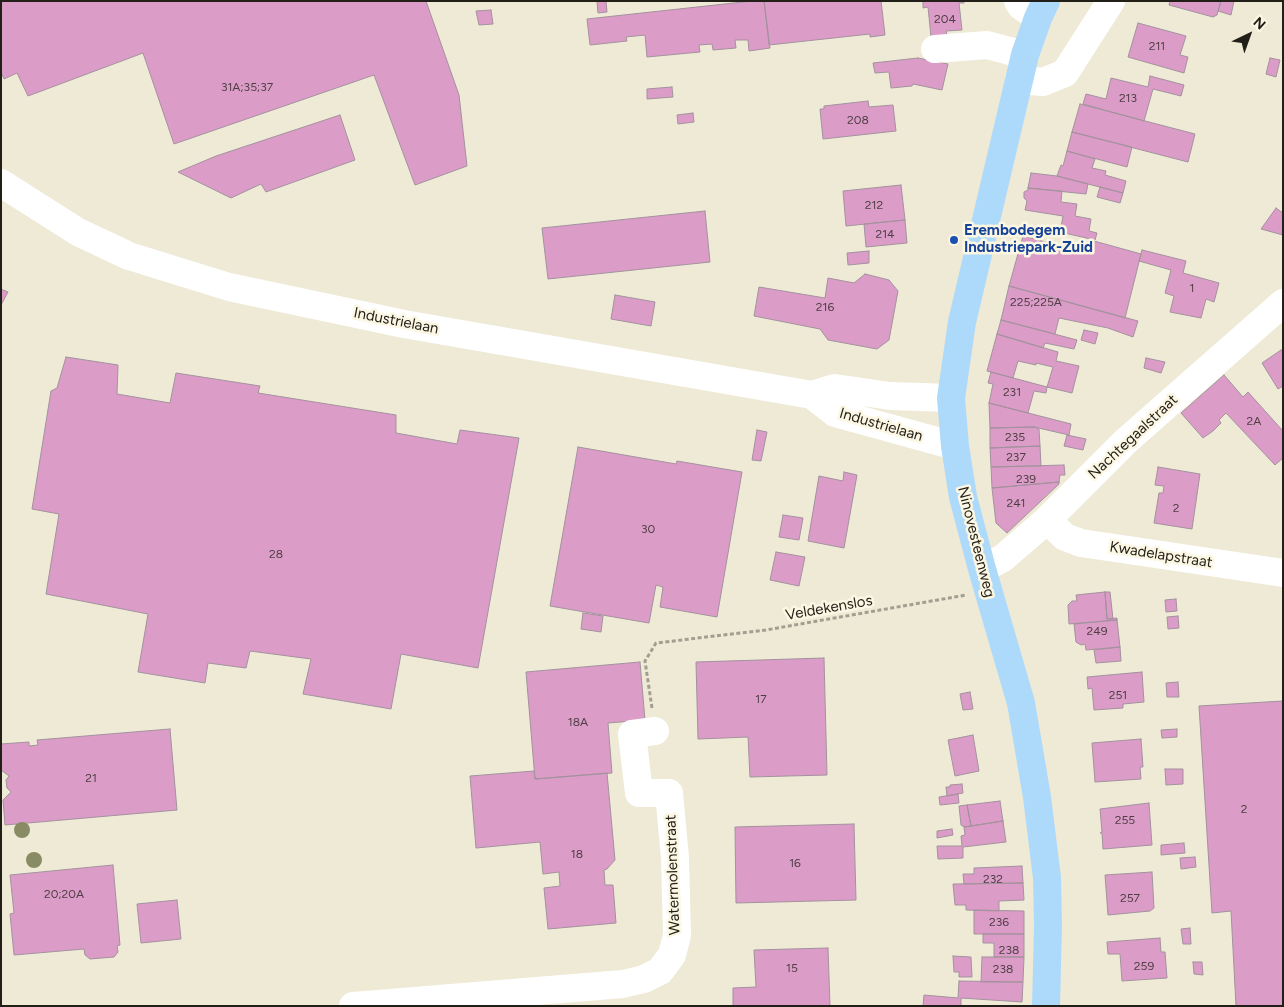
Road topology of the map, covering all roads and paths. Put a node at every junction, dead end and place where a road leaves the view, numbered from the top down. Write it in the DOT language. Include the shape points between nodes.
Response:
graph roads {
  1 [pos="1110,1"];
  2 [pos="1034,7"];
  3 [pos="935,49"];
  4 [pos="1022,67"];
  5 [pos="1,183"];
  6 [pos="1283,302"];
  7 [pos="812,394"];
  8 [pos="951,398"];
  9 [pos="955,446"];
  10 [pos="1048,520"];
  11 [pos="1283,573"];
  12 [pos="985,580"];
  13 [pos="655,731"];
  14 [pos="353,1006"];
  15 [pos="1046,1006"];
  1 -- 4 [label="street" via="1065,73 1043,82"];
  2 -- 4 [label="main road, Ninovesteenweg"];
  3 -- 4 [label="street" via="987,45"];
  4 -- 8 [label="main road, Ninovesteenweg" via="962,322"];
  5 -- 7 [label="street, Industrielaan" via="78,232 129,256 229,287 404,324"];
  6 -- 10 [label="street, Nachtegaalstraat" via="1126,441"];
  7 -- 8 [label="street, Industrielaan" via="835,388 890,396"];
  7 -- 9 [label="street, Industrielaan" via="835,413"];
  8 -- 9 [label="main road, Ninovesteenweg"];
  9 -- 12 [label="main road, Ninovesteenweg" via="963,497"];
  10 -- 11 [label="street, Kwadelapstraat" via="1065,537 1081,543"];
  10 -- 12 [label="street, Nachtegaalstraat" via="1003,558"];
  12 -- 13 [label="path, Veldekenslos" via="766,630 656,643 645,662"];
  12 -- 15 [label="main road, Ninovesteenweg" via="1021,704 1042,829 1047,878"];
  13 -- 14 [label="street, Watermolenstraat" via="632,734 639,793 669,793 677,936 672,955 660,971 623,984"];
}
